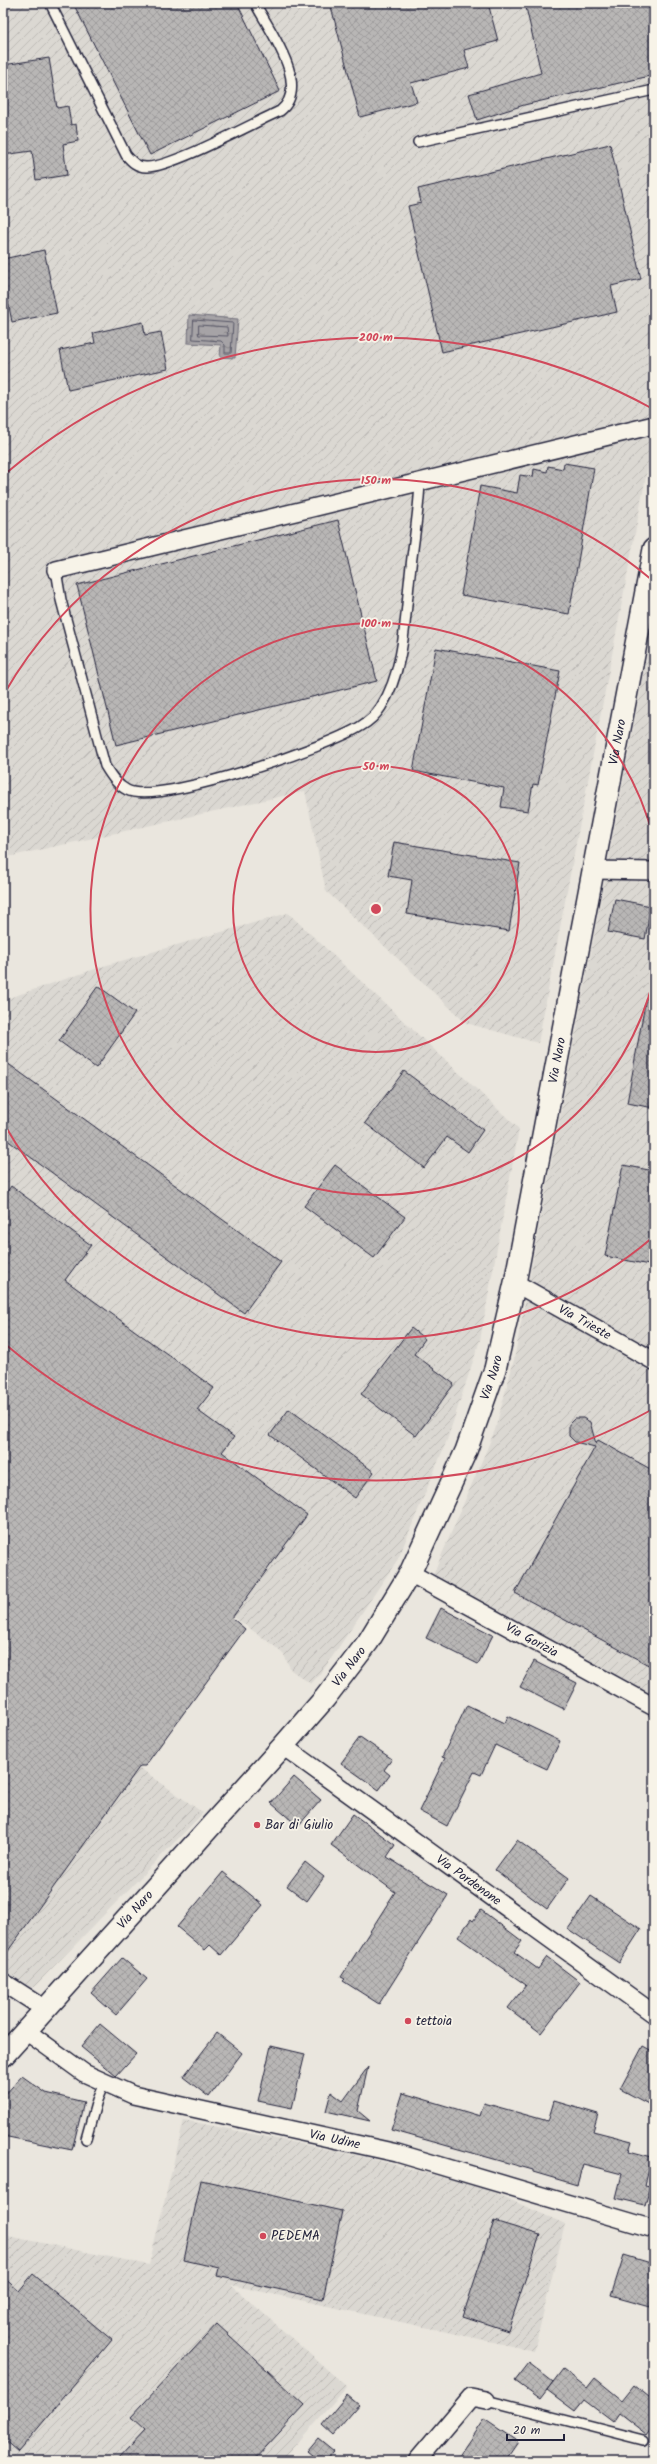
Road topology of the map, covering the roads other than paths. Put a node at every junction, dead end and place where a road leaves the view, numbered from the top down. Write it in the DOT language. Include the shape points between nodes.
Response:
graph roads {
  1 [pos="50,3"];
  2 [pos="255,3"];
  3 [pos="654,90"];
  4 [pos="418,142"];
  5 [pos="654,425"];
  6 [pos="420,482"];
  7 [pos="654,549"];
  8 [pos="56,570"];
  9 [pos="594,870"];
  10 [pos="654,871"];
  11 [pos="515,1283"];
  12 [pos="654,1361"];
  13 [pos="410,1573"];
  14 [pos="654,1707"];
  15 [pos="283,1746"];
  16 [pos="3,1982"];
  17 [pos="45,2009"];
  18 [pos="654,2014"];
  19 [pos="26,2031"];
  20 [pos="3,2056"];
  21 [pos="104,2083"];
  22 [pos="86,2139"];
  23 [pos="654,2229"];
  24 [pos="486,2400"];
  25 [pos="643,2440"];
  26 [pos="417,2461"];
  1 -- 2 [label="lane" via="126,155 133,163 147,168 170,162 288,105 293,88 289,70"];
  3 -- 4 [label="lane"];
  5 -- 6 [label="street"];
  6 -- 8 [label="street"];
  6 -- 8 [label="lane" via="400,656 392,685 380,709 361,726 340,737 247,771 172,790 144,794 128,791 114,781 105,766 61,600"];
  7 -- 9 [label="street, Via Naro"];
  9 -- 10 [label="street"];
  9 -- 11 [label="street, Via Naro"];
  11 -- 12 [label="street, Via Trieste"];
  11 -- 13 [label="street, Via Naro" via="495,1369 478,1421 454,1480"];
  13 -- 14 [label="street, Via Gorizia"];
  13 -- 15 [label="street, Via Naro" via="355,1660"];
  15 -- 17 [label="street, Via Naro"];
  15 -- 18 [label="street, Via Pordenone"];
  16 -- 17 [label="street"];
  17 -- 19 [label="street, Via Naro"];
  19 -- 20 [label="street, Via Naro"];
  19 -- 21 [label="street, Via Udine" via="79,2070"];
  21 -- 22 [label="lane"];
  21 -- 23 [label="street, Via Udine" via="150,2100 397,2153"];
  24 -- 25 [label="lane"];
  24 -- 26 [label="street" via="471,2397"];
}
